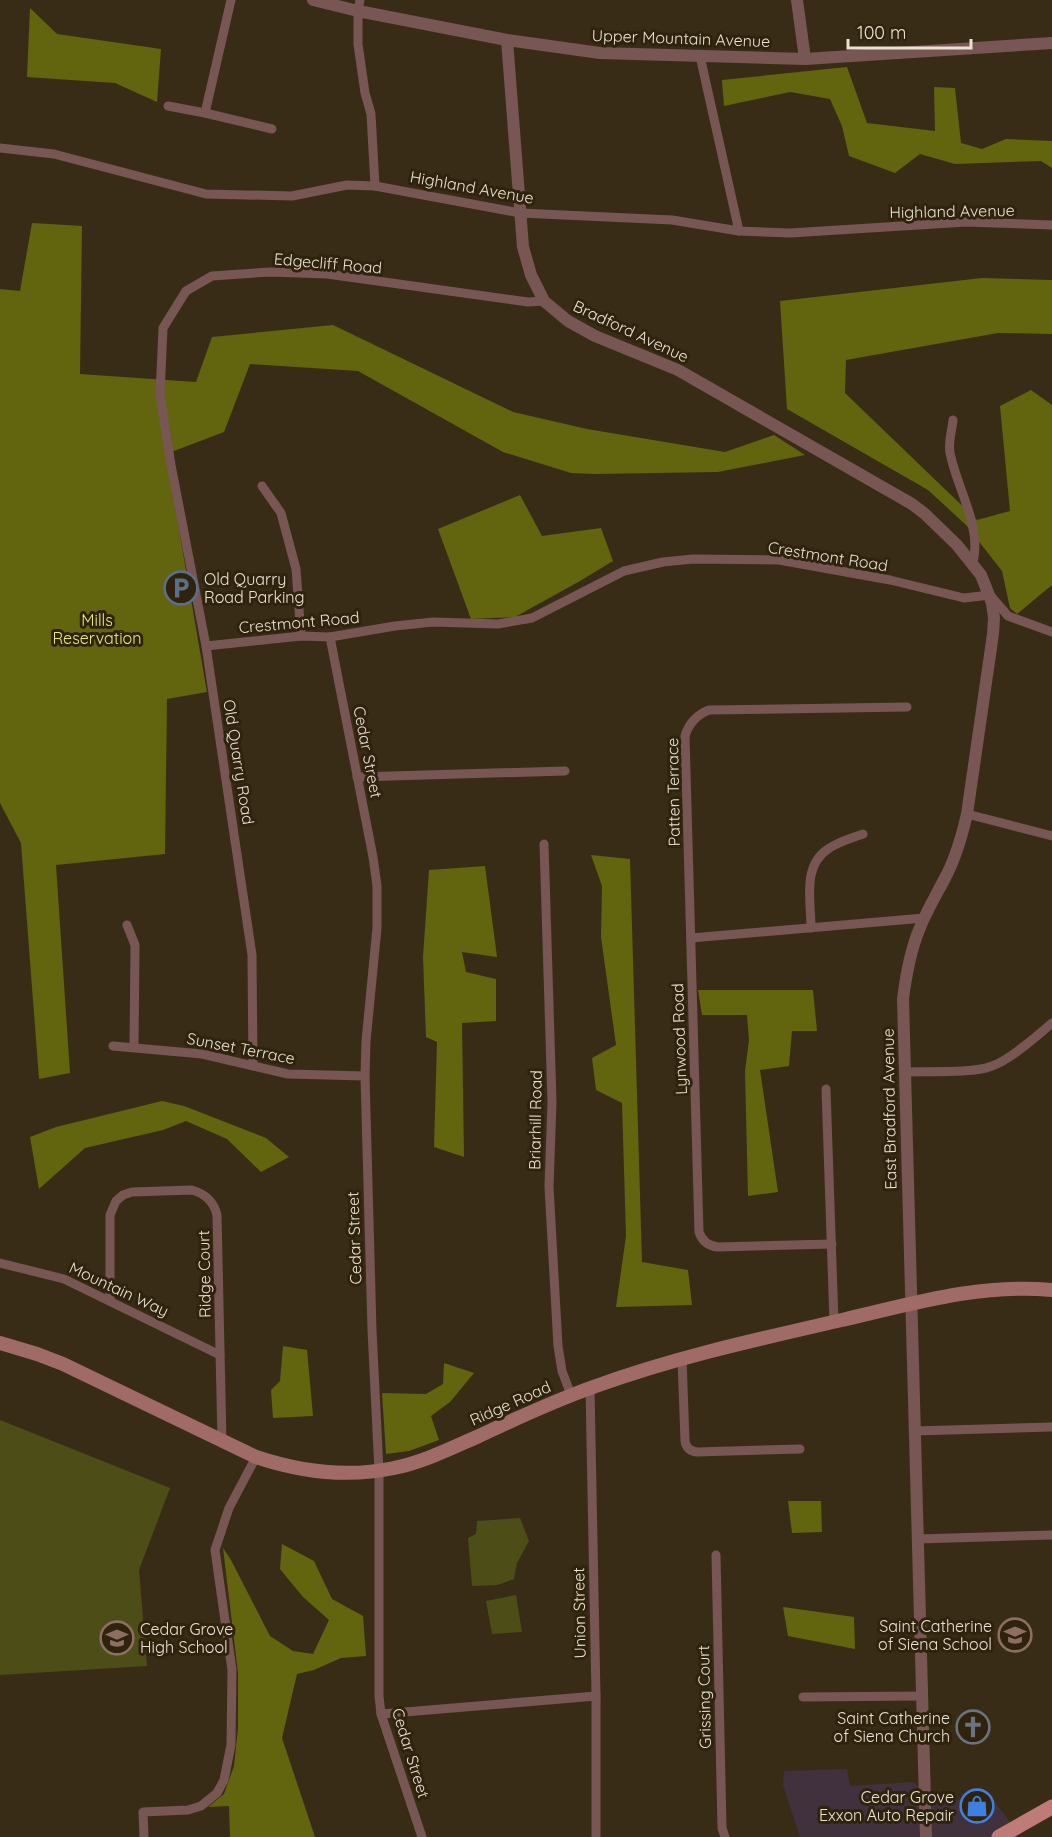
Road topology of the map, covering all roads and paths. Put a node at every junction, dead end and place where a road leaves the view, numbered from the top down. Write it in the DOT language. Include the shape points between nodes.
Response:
graph roads {
  1 [pos="231,0"];
  2 [pos="313,0"];
  3 [pos="797,0"];
  4 [pos="359,5"];
  5 [pos="507,40"];
  6 [pos="1052,43"];
  7 [pos="700,56"];
  8 [pos="805,59"];
  9 [pos="168,106"];
  10 [pos="205,113"];
  11 [pos="272,129"];
  12 [pos="0,148"];
  13 [pos="375,186"];
  14 [pos="520,213"];
  15 [pos="1052,225"];
  16 [pos="739,231"];
  17 [pos="544,301"];
  18 [pos="953,420"];
  19 [pos="171,465"];
  20 [pos="843,465"];
  21 [pos="262,486"];
  22 [pos="973,563"];
  23 [pos="990,595"];
  24 [pos="1052,632"];
  25 [pos="301,636"];
  26 [pos="330,637"];
  27 [pos="206,646"];
  28 [pos="907,707"];
  29 [pos="565,771"];
  30 [pos="357,777"];
  31 [pos="967,814"];
  32 [pos="863,834"];
  33 [pos="1052,836"];
  34 [pos="544,844"];
  35 [pos="924,918"];
  36 [pos="127,925"];
  37 [pos="811,928"];
  38 [pos="691,938"];
  39 [pos="1052,1023"];
  40 [pos="113,1046"];
  41 [pos="134,1047"];
  42 [pos="253,1066"];
  43 [pos="904,1072"];
  44 [pos="364,1077"];
  45 [pos="826,1089"];
  46 [pos="832,1244"];
  47 [pos="0,1263"];
  48 [pos="1052,1290"];
  49 [pos="110,1300"];
  50 [pos="911,1304"];
  51 [pos="834,1322"];
  52 [pos="0,1343"];
  53 [pos="220,1355"];
  54 [pos="682,1359"];
  55 [pos="590,1388"];
  56 [pos="571,1395"];
  57 [pos="1052,1427"];
  58 [pos="914,1431"];
  59 [pos="222,1441"];
  60 [pos="800,1449"];
  61 [pos="256,1457"];
  62 [pos="379,1471"];
  63 [pos="1052,1535"];
  64 [pos="917,1539"];
  65 [pos="716,1555"];
  66 [pos="596,1696"];
  67 [pos="922,1696"];
  68 [pos="803,1697"];
  69 [pos="381,1714"];
  70 [pos="1052,1807"];
  71 [pos="144,1837"];
  72 [pos="422,1837"];
  73 [pos="596,1837"];
  74 [pos="725,1837"];
  75 [pos="926,1837"];
  76 [pos="999,1837"];
  1 -- 10 [label="street"];
  2 -- 4 [label="street, Upper Mountain Avenue"];
  3 -- 8 [label="street"];
  4 -- 5 [label="street, Upper Mountain Avenue"];
  4 -- 13 [label="street" via="360,54 371,114"];
  5 -- 7 [label="street, Upper Mountain Avenue" via="600,53"];
  5 -- 14 [label="street, Bradford Avenue"];
  6 -- 8 [label="street, Upper Mountain Avenue"];
  7 -- 8 [label="street, Upper Mountain Avenue"];
  7 -- 16 [label="street"];
  9 -- 10 [label="street"];
  10 -- 11 [label="street"];
  12 -- 13 [label="street, Highland Avenue" via="54,154 206,194 292,196 347,186"];
  13 -- 14 [label="street, Highland Avenue"];
  14 -- 16 [label="street, Highland Avenue" via="672,220"];
  14 -- 17 [label="street, Bradford Avenue" via="526,263"];
  15 -- 16 [label="street, Highland Avenue" via="966,222 790,233"];
  17 -- 19 [label="street, Edgecliff Road" via="327,274 212,276 186,291 163,328 160,395"];
  17 -- 20 [label="street, Bradford Avenue" via="581,329 678,370"];
  18 -- 22 [label="street" via="949,451 971,519 976,551"];
  19 -- 27 [label="street, Old Quarry Road"];
  20 -- 22 [label="street, East Bradford Avenue" via="912,504"];
  21 -- 25 [label="street" via="281,513 296,569"];
  22 -- 23 [label="street, East Bradford Avenue"];
  23 -- 24 [label="street" via="1008,616"];
  23 -- 26 [label="street, Crestmont Road" via="964,598 779,560 693,559 624,571 532,618 498,624 433,622"];
  23 -- 31 [label="street, East Bradford Avenue" via="993,634"];
  25 -- 26 [label="street, Crestmont Road"];
  25 -- 27 [label="street, Crestmont Road"];
  26 -- 30 [label="street, Cedar Street"];
  27 -- 42 [label="street, Old Quarry Road" via="252,956"];
  28 -- 38 [label="street, Patten Terrace" via="709,710 695,718 685,736"];
  29 -- 30 [label="street"];
  30 -- 44 [label="street, Cedar Street" via="378,900"];
  31 -- 33 [label="street"];
  31 -- 35 [label="street, East Bradford Avenue" via="946,878"];
  32 -- 37 [label="street" via="831,847 815,863 810,881"];
  34 -- 56 [label="street, Briarhill Road" via="552,1102 549,1187 558,1346"];
  35 -- 37 [label="street"];
  35 -- 43 [label="street, East Bradford Avenue" via="905,984"];
  36 -- 41 [label="street" via="135,945"];
  37 -- 38 [label="street"];
  38 -- 46 [label="street, Lynwood Road" via="700,1235 708,1244 718,1247"];
  39 -- 43 [label="street" via="990,1067"];
  40 -- 41 [label="street, Sunset Terrace"];
  41 -- 42 [label="street, Sunset Terrace" via="202,1054"];
  42 -- 44 [label="street, Sunset Terrace" via="288,1074"];
  43 -- 50 [label="street, East Bradford Avenue"];
  44 -- 62 [label="street, Cedar Street"];
  45 -- 46 [label="street"];
  46 -- 51 [label="street"];
  47 -- 49 [label="street, Mountain Way" via="64,1279"];
  48 -- 50 [label="main road, Ridge Road" via="983,1290"];
  49 -- 53 [label="street, Mountain Way"];
  49 -- 53 [label="street, Ridge Court" via="110,1215 116,1201 132,1192 201,1193 212,1202 218,1215"];
  50 -- 51 [label="main road, Ridge Road"];
  50 -- 58 [label="street, East Bradford Avenue"];
  51 -- 54 [label="main road, Ridge Road"];
  52 -- 59 [label="main road, Ridge Road" via="63,1364"];
  53 -- 59 [label="street, Ridge Court"];
  54 -- 55 [label="main road, Ridge Road"];
  54 -- 60 [label="street" via="685,1441 691,1450"];
  55 -- 56 [label="main road, Ridge Road"];
  55 -- 66 [label="street, Union Street"];
  56 -- 62 [label="main road, Ridge Road" via="437,1455"];
  57 -- 58 [label="street"];
  58 -- 64 [label="street, East Bradford Avenue"];
  59 -- 61 [label="main road, Ridge Road"];
  61 -- 62 [label="main road, Ridge Road" via="310,1471"];
  61 -- 71 [label="street" via="229,1508 215,1550 232,1670 231,1745 224,1780 217,1793 201,1806 143,1812"];
  62 -- 69 [label="street, Cedar Street"];
  63 -- 64 [label="street"];
  64 -- 67 [label="street, East Bradford Avenue"];
  65 -- 74 [label="street, Grissing Court"];
  66 -- 69 [label="street"];
  66 -- 73 [label="street, Union Street"];
  67 -- 68 [label="street"];
  67 -- 75 [label="street, East Bradford Avenue"];
  69 -- 72 [label="street, Cedar Street"];
  70 -- 76 [label="main road"];
}
